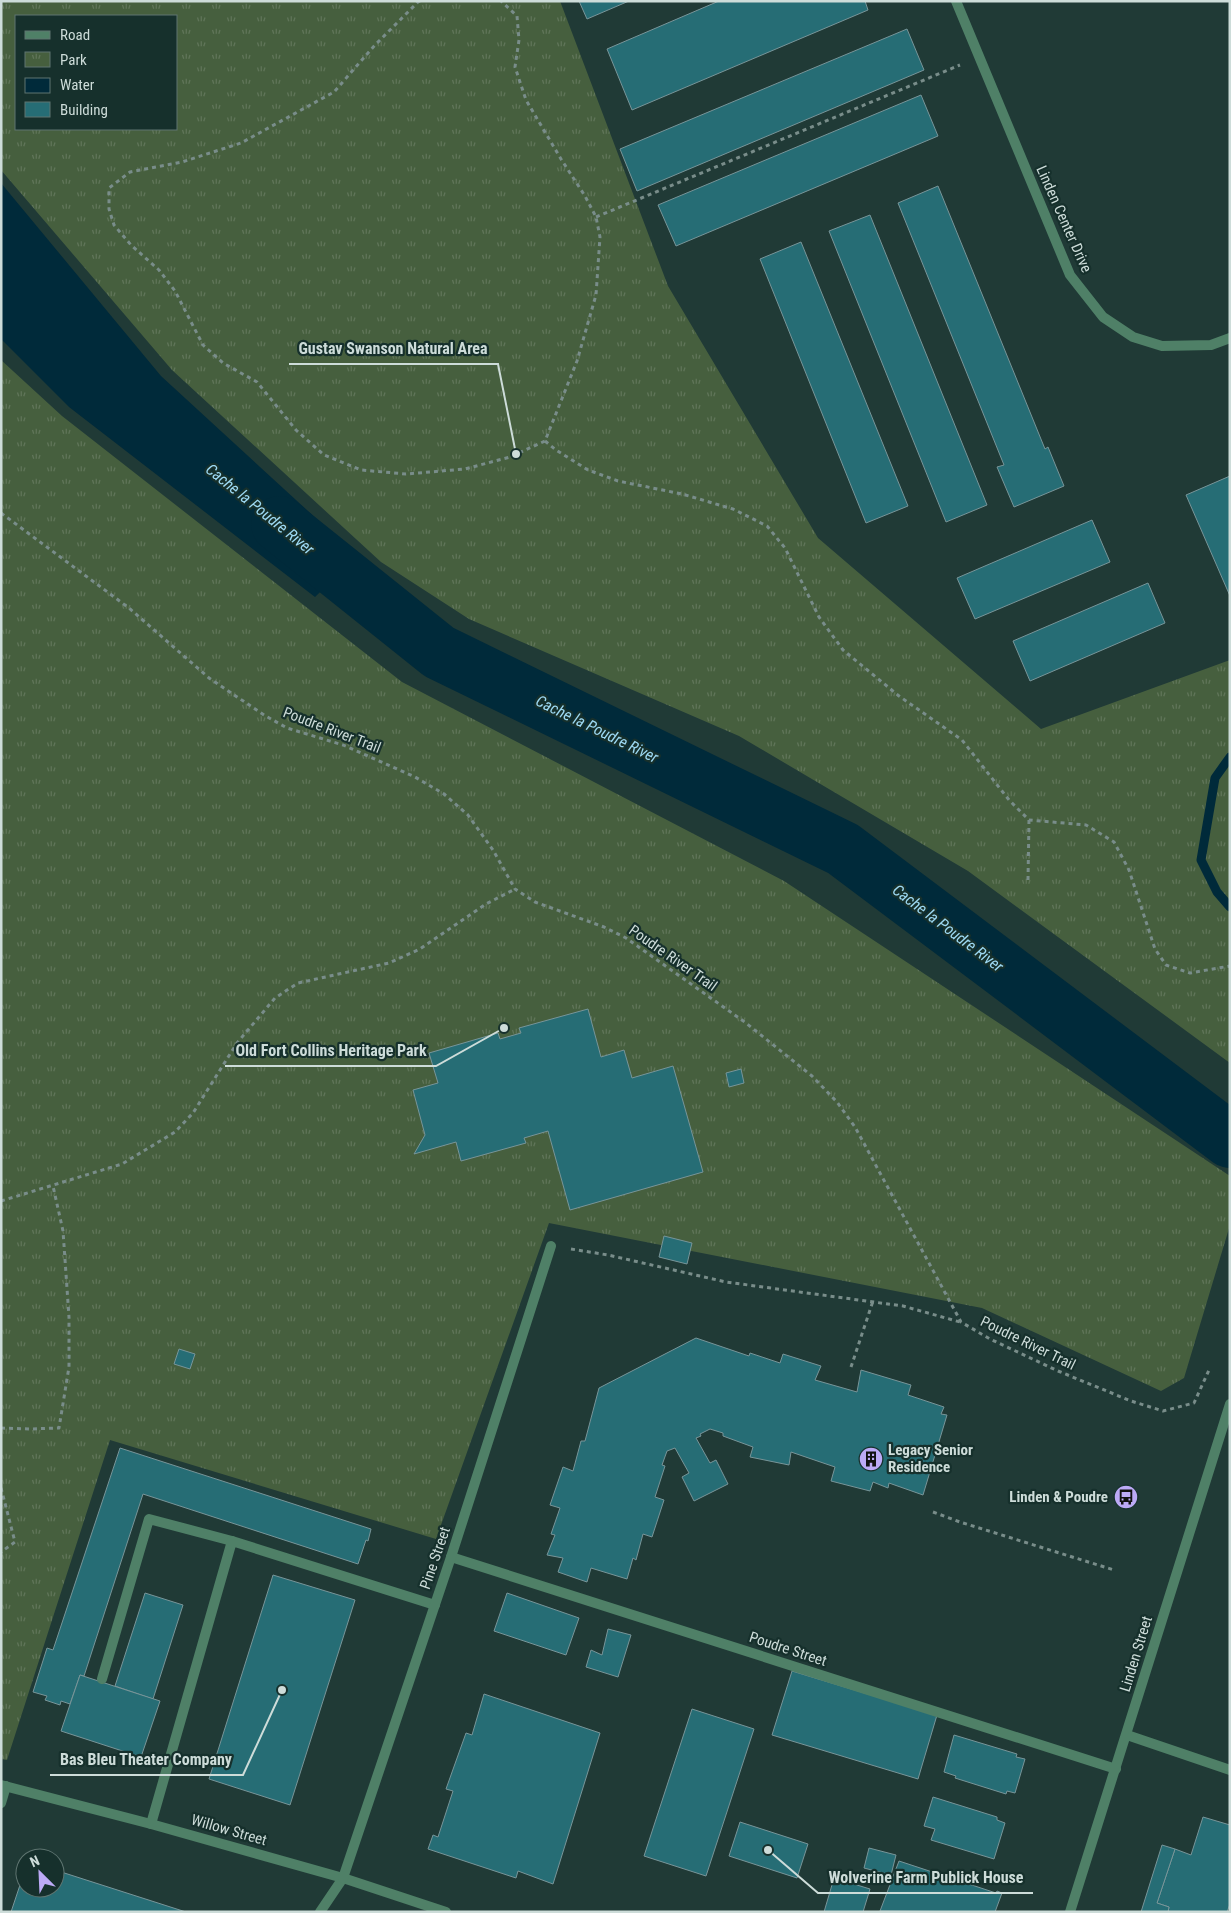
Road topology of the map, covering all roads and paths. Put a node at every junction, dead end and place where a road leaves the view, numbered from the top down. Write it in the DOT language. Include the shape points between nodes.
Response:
graph roads {
  1 [pos="420,1"];
  2 [pos="501,1"];
  3 [pos="956,1"];
  4 [pos="979,57"];
  5 [pos="596,217"];
  6 [pos="1230,338"];
  7 [pos="545,440"];
  8 [pos="1,513"];
  9 [pos="1029,820"];
  10 [pos="1028,880"];
  11 [pos="515,889"];
  12 [pos="1230,966"];
  13 [pos="53,1186"];
  14 [pos="1,1201"];
  15 [pos="551,1246"];
  16 [pos="873,1301"];
  17 [pos="961,1322"];
  18 [pos="851,1368"];
  19 [pos="1209,1370"];
  20 [pos="1230,1404"];
  21 [pos="1,1428"];
  22 [pos="1,1488"];
  23 [pos="933,1512"];
  24 [pos="232,1540"];
  25 [pos="1,1552"];
  26 [pos="451,1558"];
  27 [pos="1114,1570"];
  28 [pos="435,1605"];
  29 [pos="102,1678"];
  30 [pos="1127,1734"];
  31 [pos="1116,1769"];
  32 [pos="1230,1770"];
  33 [pos="4,1785"];
  34 [pos="1,1803"];
  35 [pos="151,1824"];
  36 [pos="343,1878"];
  37 [pos="320,1912"];
  38 [pos="446,1912"];
  39 [pos="1070,1912"];
  1 -- 7 [label="path" via="334,92 241,143 182,162 130,172 109,188 109,209 114,226 160,270 175,291 203,345 223,363 257,382 296,430 324,455 361,470 406,474 465,469 510,457"];
  2 -- 5 [label="path" via="517,16 515,67 526,100"];
  3 -- 4 [label="street, Linden Center Drive"];
  4 -- 5 [label="path"];
  4 -- 6 [label="street, Linden Center Drive" via="1070,275 1103,317 1133,337 1162,346 1211,345"];
  5 -- 7 [label="path" via="600,237 596,296 577,361"];
  7 -- 9 [label="path" via="588,470 618,481 682,494 732,510 766,526 785,548 819,617 843,650 899,696 962,740"];
  8 -- 11 [label="path, Poudre River Trail" via="129,608 209,678 264,715 287,728 344,745 415,777 444,794 468,815"];
  9 -- 10 [label="path"];
  9 -- 12 [label="path" via="1086,825 1114,842 1129,870 1155,949 1166,965 1190,974"];
  11 -- 13 [label="path" via="486,904 420,949 389,963 298,983 274,998 237,1043 193,1112 175,1132 122,1164"];
  11 -- 17 [label="path, Poudre River Trail" via="535,902 626,938 746,1023 812,1076 855,1127"];
  13 -- 14 [label="path"];
  13 -- 21 [label="path" via="63,1232 69,1317 69,1367 59,1428"];
  15 -- 16 [label="path" via="608,1255 726,1282"];
  15 -- 26 [label="street, Pine Street"];
  16 -- 17 [label="path"];
  16 -- 18 [label="path"];
  17 -- 19 [label="path, Poudre River Trail" via="990,1340 1058,1371 1164,1411 1194,1403"];
  20 -- 30 [label="street, Linden Street"];
  22 -- 25 [label="path" via="15,1542"];
  23 -- 27 [label="path"];
  24 -- 28 [label="street"];
  24 -- 29 [label="street" via="149,1518"];
  24 -- 35 [label="street"];
  26 -- 28 [label="street, Pine Street"];
  26 -- 31 [label="street, Poudre Street"];
  28 -- 36 [label="street, Pine Street"];
  30 -- 31 [label="street, Linden Street"];
  30 -- 32 [label="street"];
  31 -- 39 [label="street, Linden Street"];
  33 -- 34 [label="street"];
  33 -- 35 [label="street, Willow Street"];
  35 -- 36 [label="street, Willow Street"];
  36 -- 37 [label="street, Pine Street"];
  36 -- 38 [label="street, Willow Street"];
}
